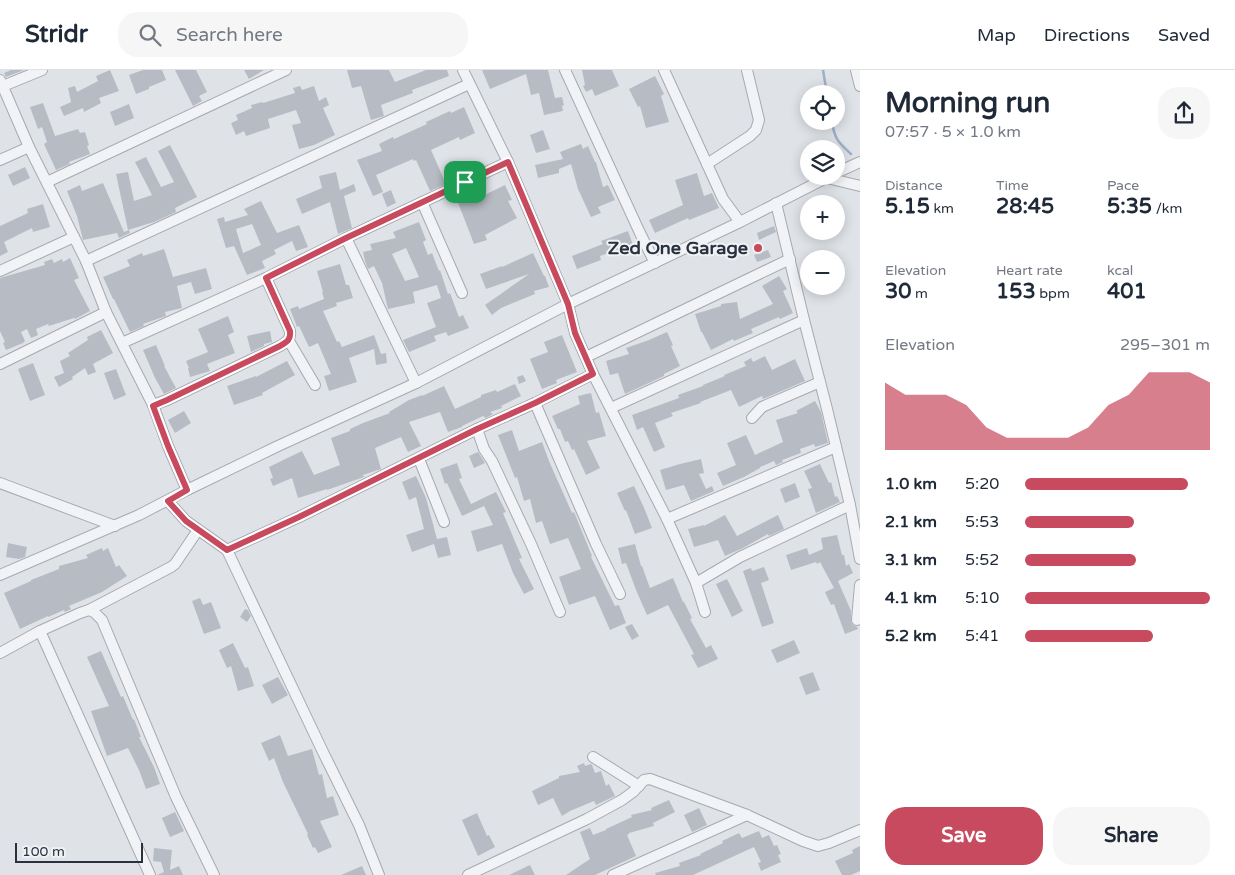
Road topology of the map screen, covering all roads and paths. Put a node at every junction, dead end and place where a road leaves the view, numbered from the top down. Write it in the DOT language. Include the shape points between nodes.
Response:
graph roads {
  1 [pos="42,70"];
  2 [pos="286,70"];
  3 [pos="463,70"];
  4 [pos="565,70"];
  5 [pos="664,70"];
  6 [pos="747,70"];
  7 [pos="856,70"];
  8 [pos="2,83"];
  9 [pos="469,84"];
  10 [pos="860,86"];
  11 [pos="29,147"];
  12 [pos="0,160"];
  13 [pos="508,162"];
  14 [pos="860,162"];
  15 [pos="707,164"];
  16 [pos="845,169"];
  17 [pos="845,181"];
  18 [pos="47,182"];
  19 [pos="813,185"];
  20 [pos="860,186"];
  21 [pos="422,202"];
  22 [pos="776,203"];
  23 [pos="740,222"];
  24 [pos="74,237"];
  25 [pos="346,238"];
  26 [pos="790,259"];
  27 [pos="86,261"];
  28 [pos="655,263"];
  29 [pos="0,270"];
  30 [pos="266,278"];
  31 [pos="462,293"];
  32 [pos="568,304"];
  33 [pos="106,312"];
  34 [pos="804,320"];
  35 [pos="289,340"];
  36 [pos="122,343"];
  37 [pos="586,357"];
  38 [pos="0,364"];
  39 [pos="593,374"];
  40 [pos="820,382"];
  41 [pos="416,383"];
  42 [pos="315,385"];
  43 [pos="535,403"];
  44 [pos="153,406"];
  45 [pos="611,408"];
  46 [pos="752,418"];
  47 [pos="477,429"];
  48 [pos="836,448"];
  49 [pos="419,459"];
  50 [pos="0,483"];
  51 [pos="187,490"];
  52 [pos="168,501"];
  53 [pos="850,505"];
  54 [pos="667,519"];
  55 [pos="444,522"];
  56 [pos="115,526"];
  57 [pos="198,530"];
  58 [pos="227,550"];
  59 [pos="860,559"];
  60 [pos="0,576"];
  61 [pos="696,583"];
  62 [pos="860,585"];
  63 [pos="620,594"];
  64 [pos="89,610"];
  65 [pos="560,612"];
  66 [pos="705,612"];
  67 [pos="856,620"];
  68 [pos="40,632"];
  69 [pos="0,653"];
  70 [pos="592,757"];
  71 [pos="639,786"];
  72 [pos="747,815"];
  73 [pos="860,830"];
  74 [pos="150,875"];
  75 [pos="214,875"];
  76 [pos="379,875"];
  77 [pos="468,875"];
  78 [pos="613,875"];
  1 -- 8 [label="street"];
  2 -- 18 [label="street"];
  3 -- 9 [label="street"];
  4 -- 28 [label="street"];
  5 -- 15 [label="street"];
  6 -- 15 [label="street" via="759,120 756,130"];
  7 -- 10 [label="street"];
  8 -- 11 [label="street"];
  9 -- 13 [label="street"];
  9 -- 27 [label="street"];
  11 -- 12 [label="street"];
  11 -- 18 [label="street"];
  13 -- 21 [label="street"];
  13 -- 32 [label="street"];
  14 -- 16 [label="street"];
  15 -- 23 [label="street" via="723,199"];
  17 -- 20 [label="street"];
  18 -- 24 [label="street"];
  19 -- 22 [label="street"];
  21 -- 25 [label="street"];
  21 -- 31 [label="street"];
  22 -- 23 [label="street"];
  22 -- 26 [label="street"];
  23 -- 28 [label="street"];
  24 -- 27 [label="street"];
  24 -- 29 [label="street"];
  25 -- 30 [label="street"];
  25 -- 41 [label="street"];
  26 -- 34 [label="street"];
  26 -- 37 [label="street"];
  27 -- 33 [label="street"];
  28 -- 32 [label="street"];
  30 -- 35 [label="street" via="290,331"];
  30 -- 36 [label="street"];
  32 -- 37 [label="street" via="575,333"];
  32 -- 41 [label="street"];
  33 -- 36 [label="street"];
  33 -- 38 [label="street"];
  34 -- 40 [label="street"];
  34 -- 45 [label="street"];
  35 -- 42 [label="street"];
  35 -- 44 [label="street"];
  36 -- 44 [label="street"];
  37 -- 39 [label="street"];
  39 -- 43 [label="street"];
  39 -- 45 [label="street"];
  40 -- 46 [label="street" via="762,407"];
  40 -- 48 [label="street"];
  41 -- 51 [label="street"];
  43 -- 47 [label="street"];
  43 -- 63 [label="street"];
  44 -- 51 [label="street"];
  45 -- 54 [label="street"];
  47 -- 49 [label="street"];
  47 -- 65 [label="street"];
  48 -- 53 [label="street"];
  48 -- 54 [label="street"];
  49 -- 55 [label="street"];
  49 -- 58 [label="street"];
  50 -- 56 [label="street"];
  51 -- 52 [label="street"];
  52 -- 56 [label="street"];
  52 -- 57 [label="street"];
  53 -- 59 [label="street"];
  53 -- 61 [label="street" via="740,556"];
  54 -- 61 [label="street"];
  56 -- 60 [label="street"];
  57 -- 58 [label="street"];
  57 -- 64 [label="street" via="171,568"];
  58 -- 76 [label="street" via="359,825"];
  61 -- 66 [label="street"];
  62 -- 67 [label="street"];
  64 -- 68 [label="street"];
  64 -- 75 [label="street" via="102,620 176,797"];
  68 -- 69 [label="street"];
  68 -- 74 [label="street"];
  70 -- 71 [label="street"];
  71 -- 72 [label="street" via="650,779"];
  71 -- 77 [label="street" via="622,800 586,819"];
  72 -- 73 [label="street" via="818,846"];
  72 -- 78 [label="street"];
}
